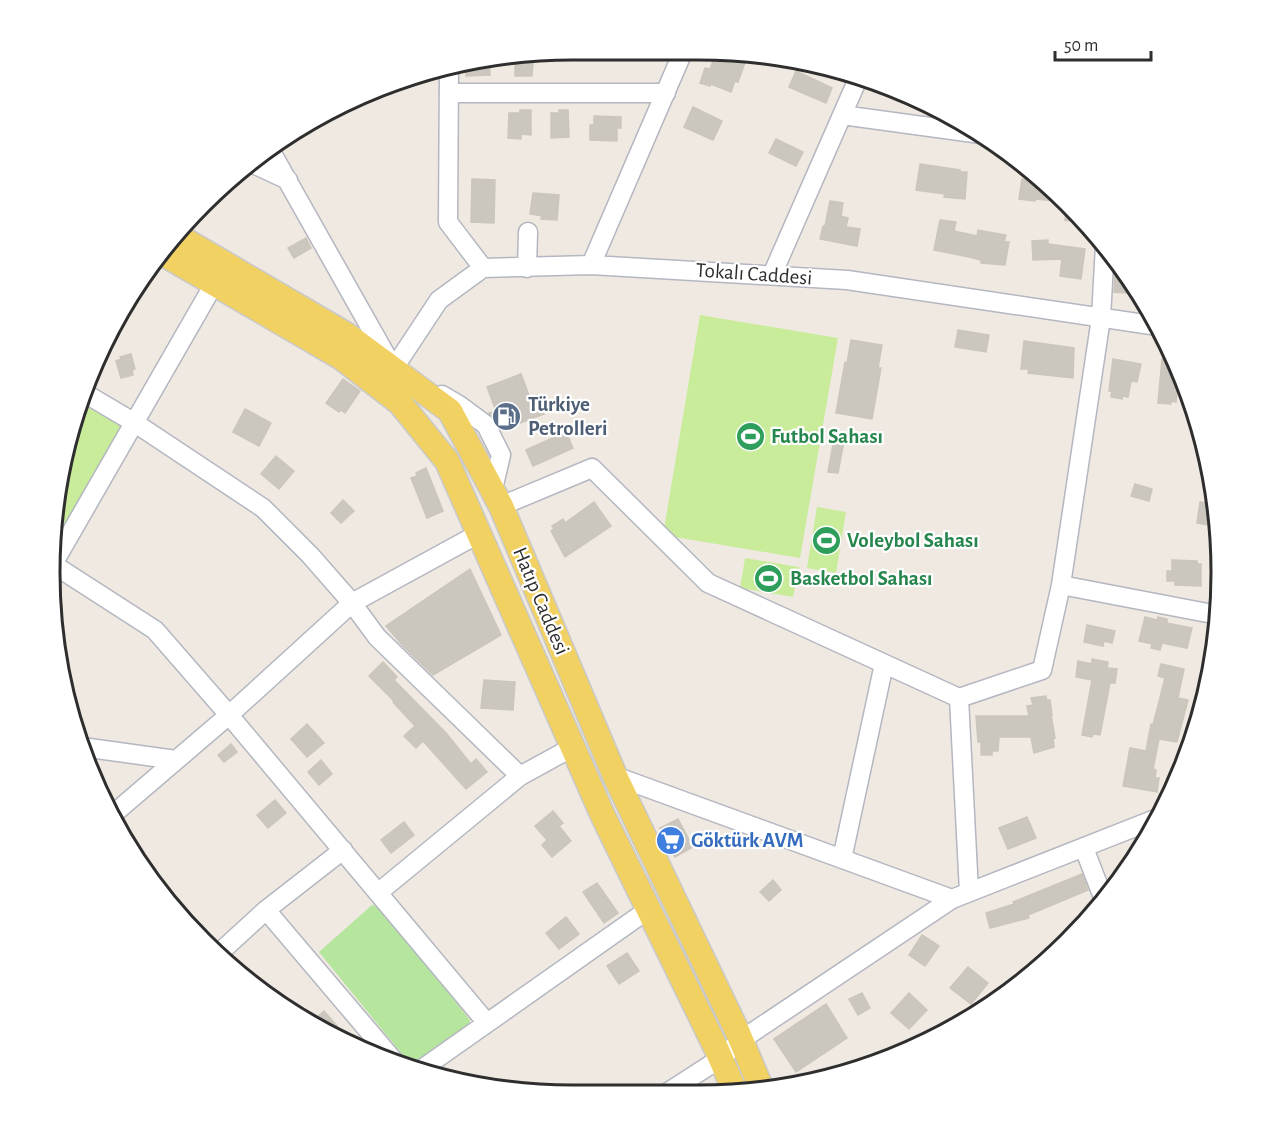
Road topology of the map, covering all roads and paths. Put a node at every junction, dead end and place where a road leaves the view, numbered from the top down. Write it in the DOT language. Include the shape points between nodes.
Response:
graph roads {
  1 [pos="680,60"];
  2 [pos="449,75"];
  3 [pos="855,85"];
  4 [pos="449,93"];
  5 [pos="666,93"];
  6 [pos="842,115"];
  7 [pos="956,129"];
  8 [pos="274,156"];
  9 [pos="260,167"];
  10 [pos="288,180"];
  11 [pos="528,232"];
  12 [pos="183,239"];
  13 [pos="169,257"];
  14 [pos="1104,260"];
  15 [pos="591,265"];
  16 [pos="483,268"];
  17 [pos="527,268"];
  18 [pos="772,275"];
  19 [pos="214,284"];
  20 [pos="1101,318"];
  21 [pos="1146,324"];
  22 [pos="387,377"];
  23 [pos="91,397"];
  24 [pos="135,423"];
  25 [pos="497,498"];
  26 [pos="480,533"];
  27 [pos="61,548"];
  28 [pos="60,568"];
  29 [pos="1061,585"];
  30 [pos="352,603"];
  31 [pos="1209,613"];
  32 [pos="884,664"];
  33 [pos="959,698"];
  34 [pos="229,715"];
  35 [pos="573,747"];
  36 [pos="91,748"];
  37 [pos="176,760"];
  38 [pos="520,776"];
  39 [pos="615,776"];
  40 [pos="119,809"];
  41 [pos="1145,823"];
  42 [pos="1084,848"];
  43 [pos="343,850"];
  44 [pos="842,859"];
  45 [pos="1100,890"];
  46 [pos="379,892"];
  47 [pos="961,896"];
  48 [pos="649,909"];
  49 [pos="266,910"];
  50 [pos="224,948"];
  51 [pos="487,1023"];
  52 [pos="741,1040"];
  53 [pos="384,1049"];
  54 [pos="721,1058"];
  55 [pos="428,1064"];
  56 [pos="759,1082"];
  57 [pos="732,1084"];
  58 [pos="679,1085"];
  1 -- 5 [label="street"];
  2 -- 4 [label="street"];
  3 -- 6 [label="street"];
  4 -- 5 [label="street"];
  4 -- 16 [label="street" via="448,222"];
  5 -- 15 [label="street"];
  6 -- 7 [label="street"];
  6 -- 18 [label="street"];
  8 -- 10 [label="street"];
  9 -- 10 [label="street"];
  10 -- 22 [label="street"];
  11 -- 17 [label="street"];
  12 -- 22 [label="main road, Hatıp Caddesi" via="347,335"];
  13 -- 19 [label="main road, Hatıp Caddesi"];
  14 -- 20 [label="street"];
  15 -- 17 [label="street, Tokalı Caddesi"];
  15 -- 18 [label="street, Tokalı Caddesi"];
  16 -- 17 [label="street, Tokalı Caddesi"];
  16 -- 22 [label="street" via="439,300"];
  18 -- 20 [label="street, Tokalı Caddesi" via="847,280"];
  19 -- 22 [label="main road, Hatıp Caddesi" via="342,358"];
  19 -- 24 [label="street"];
  20 -- 21 [label="street, Tokalı Caddesi"];
  20 -- 29 [label="street"];
  22 -- 25 [label="main road, Hatıp Caddesi" via="450,411"];
  22 -- 26 [label="main road, Hatıp Caddesi" via="400,403 447,461"];
  23 -- 24 [label="street"];
  24 -- 27 [label="street"];
  24 -- 30 [label="street" via="263,508"];
  25 -- 32 [label="street" via="592,468 708,583"];
  25 -- 39 [label="main road, Hatıp Caddesi"];
  26 -- 30 [label="street"];
  26 -- 35 [label="main road, Hatıp Caddesi"];
  28 -- 34 [label="street" via="155,630"];
  29 -- 31 [label="street"];
  29 -- 33 [label="street" via="1042,670"];
  30 -- 34 [label="street"];
  30 -- 38 [label="street" via="377,637"];
  32 -- 33 [label="street"];
  32 -- 44 [label="street"];
  33 -- 47 [label="street"];
  34 -- 37 [label="street"];
  34 -- 43 [label="street"];
  35 -- 38 [label="street"];
  35 -- 48 [label="main road, Hatıp Caddesi"];
  36 -- 37 [label="street"];
  37 -- 40 [label="street"];
  38 -- 46 [label="street"];
  39 -- 44 [label="street"];
  39 -- 52 [label="main road, Hatıp Caddesi"];
  41 -- 42 [label="street"];
  42 -- 45 [label="street"];
  42 -- 47 [label="street"];
  43 -- 46 [label="street"];
  43 -- 49 [label="street"];
  44 -- 47 [label="street"];
  46 -- 51 [label="street"];
  47 -- 52 [label="street"];
  48 -- 51 [label="street"];
  48 -- 54 [label="main road, Hatıp Caddesi"];
  49 -- 50 [label="street"];
  49 -- 53 [label="street"];
  51 -- 55 [label="street"];
  52 -- 54 [label="street"];
  52 -- 56 [label="main road, Hatıp Caddesi"];
  54 -- 57 [label="main road, Hatıp Caddesi"];
  54 -- 58 [label="street"];
}
